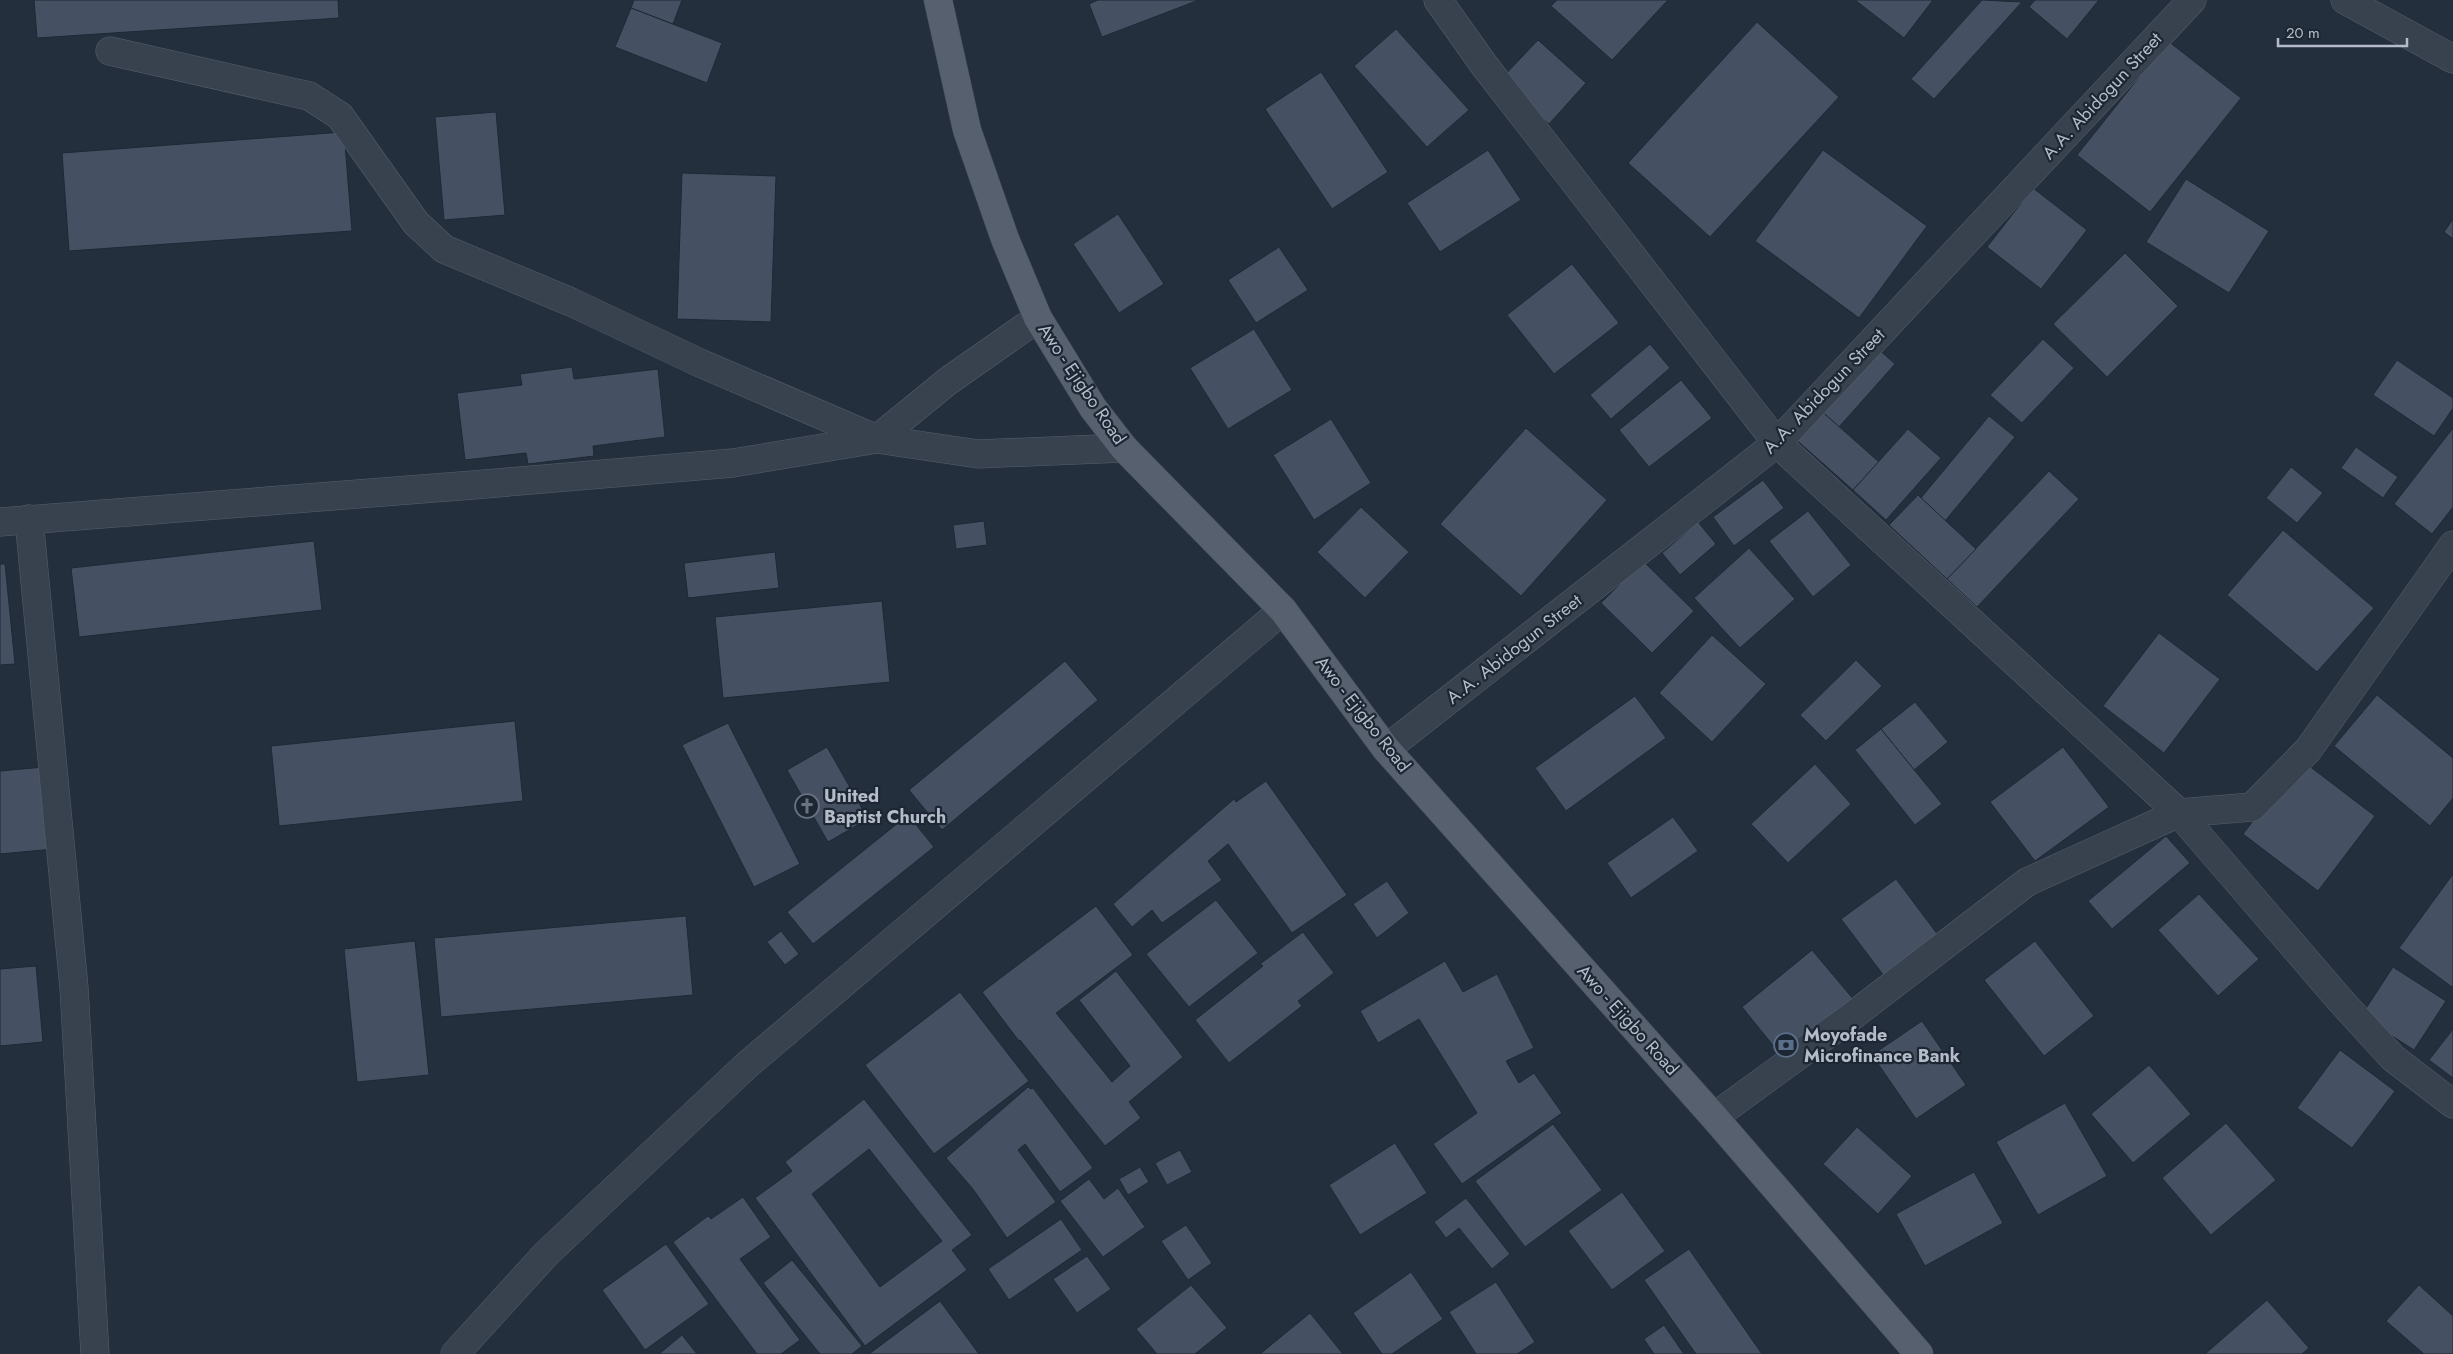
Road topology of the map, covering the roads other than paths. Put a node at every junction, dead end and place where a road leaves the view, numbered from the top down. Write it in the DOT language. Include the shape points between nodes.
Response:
graph roads {
  1 [pos="938,0"];
  2 [pos="1438,0"];
  3 [pos="2192,0"];
  4 [pos="2345,0"];
  5 [pos="110,51"];
  6 [pos="2453,59"];
  7 [pos="1038,318"];
  8 [pos="877,439"];
  9 [pos="1777,443"];
  10 [pos="1124,448"];
  11 [pos="29,519"];
  12 [pos="0,522"];
  13 [pos="2453,545"];
  14 [pos="1282,610"];
  15 [pos="1386,749"];
  16 [pos="2180,813"];
  17 [pos="2453,1104"];
  18 [pos="1714,1117"];
  19 [pos="95,1354"];
  20 [pos="455,1354"];
  21 [pos="1919,1354"];
  1 -- 7 [label="main road, Awo - Ejigbo Road" via="968,130 1005,239"];
  2 -- 9 [label="street" via="1484,65"];
  3 -- 9 [label="street, A.A. Abidogun Street"];
  4 -- 6 [label="street"];
  5 -- 8 [label="street" via="309,96 340,116 416,223 444,249"];
  7 -- 8 [label="street" via="948,381"];
  7 -- 10 [label="main road, Awo - Ejigbo Road" via="1094,408"];
  8 -- 10 [label="street" via="978,454"];
  8 -- 11 [label="street" via="733,463"];
  9 -- 15 [label="street, A.A. Abidogun Street"];
  9 -- 16 [label="street"];
  10 -- 14 [label="main road, Awo - Ejigbo Road"];
  11 -- 12 [label="street"];
  11 -- 19 [label="street" via="74,988"];
  13 -- 16 [label="street" via="2308,750 2252,807"];
  14 -- 15 [label="main road, Awo - Ejigbo Road"];
  14 -- 20 [label="street" via="747,1065 546,1254"];
  15 -- 18 [label="main road, Awo - Ejigbo Road"];
  16 -- 17 [label="street" via="2393,1058"];
  16 -- 18 [label="street" via="2027,882"];
  18 -- 21 [label="main road, Awo - Ejigbo Road"];
}
